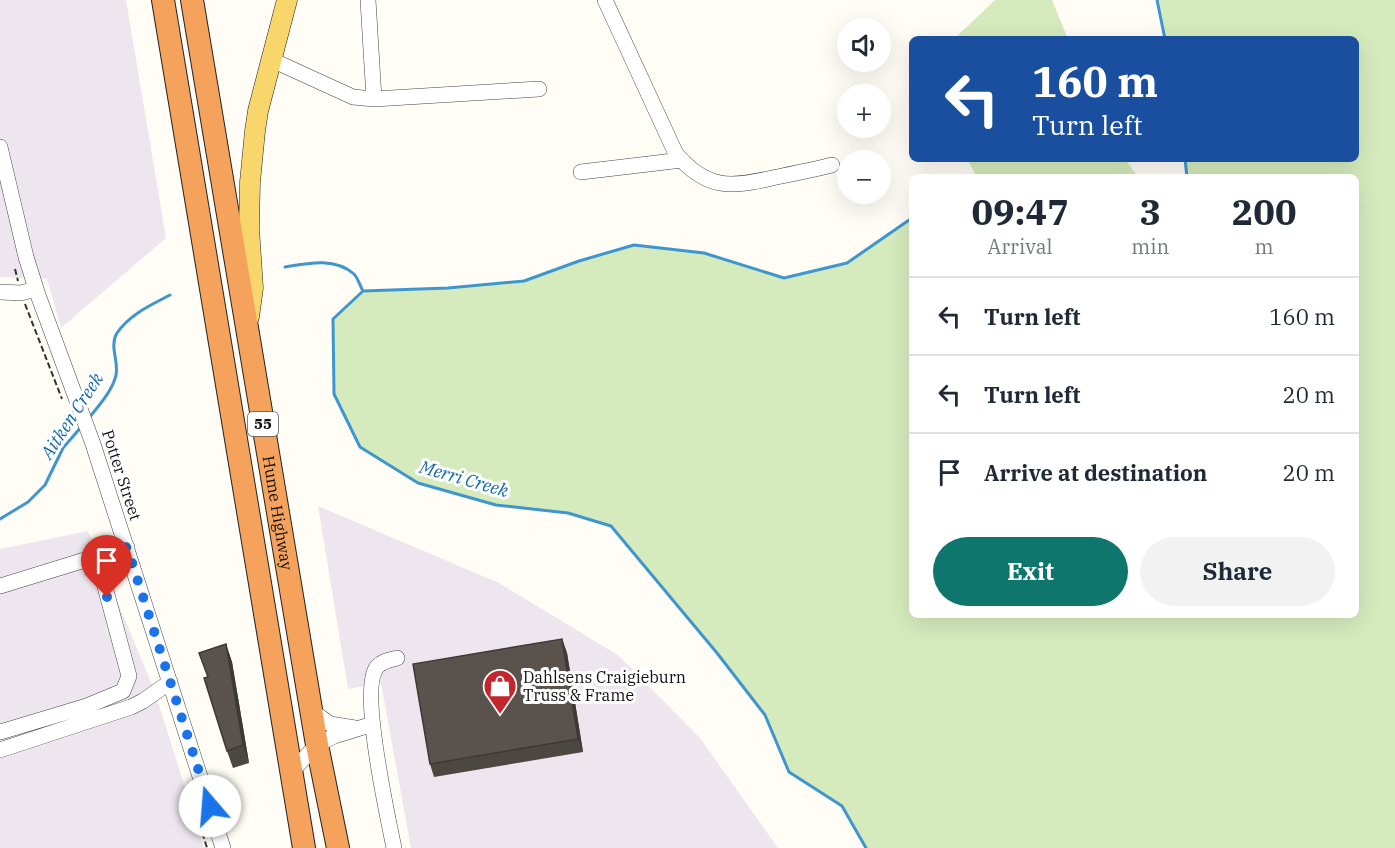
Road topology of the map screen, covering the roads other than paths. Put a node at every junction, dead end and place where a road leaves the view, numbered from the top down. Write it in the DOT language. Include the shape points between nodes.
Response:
graph roads {
  1 [pos="164,0"];
  2 [pos="192,0"];
  3 [pos="287,0"];
  4 [pos="368,0"];
  5 [pos="605,0"];
  6 [pos="272,60"];
  7 [pos="539,89"];
  8 [pos="374,99"];
  9 [pos="0,147"];
  10 [pos="682,160"];
  11 [pos="832,165"];
  12 [pos="581,172"];
  13 [pos="36,289"];
  14 [pos="0,292"];
  15 [pos="247,328"];
  16 [pos="127,547"];
  17 [pos="97,557"];
  18 [pos="0,586"];
  19 [pos="398,658"];
  20 [pos="170,682"];
  21 [pos="312,711"];
  22 [pos="373,724"];
  23 [pos="357,729"];
  24 [pos="0,732"];
  25 [pos="317,745"];
  26 [pos="0,750"];
  27 [pos="292,771"];
  28 [pos="223,848"];
  29 [pos="304,848"];
  30 [pos="338,848"];
  31 [pos="394,848"];
  1 -- 27 [label="highway, Hume Highway / 55"];
  2 -- 15 [label="highway, Hume Highway / 55"];
  3 -- 6 [label="main road"];
  4 -- 8 [label="street"];
  5 -- 10 [label="street" via="663,128"];
  6 -- 8 [label="street" via="353,97"];
  6 -- 15 [label="main road" via="258,111 250,182 253,288"];
  7 -- 8 [label="street"];
  9 -- 13 [label="street, Potter Street"];
  10 -- 11 [label="street" via="704,178 729,185"];
  10 -- 12 [label="street"];
  13 -- 14 [label="street"];
  13 -- 16 [label="street, Potter Street"];
  15 -- 21 [label="highway, Hume Highway / 55"];
  16 -- 17 [label="street"];
  16 -- 20 [label="street, Potter Street"];
  17 -- 18 [label="street"];
  17 -- 24 [label="street" via="129,676 123,691"];
  19 -- 22 [label="street" via="376,668 372,680"];
  20 -- 26 [label="street" via="131,708"];
  20 -- 28 [label="street, Potter Street"];
  21 -- 23 [label="street" via="330,724"];
  21 -- 25 [label="highway, Hume Highway / 55"];
  22 -- 23 [label="street"];
  22 -- 31 [label="street"];
  23 -- 25 [label="street"];
  25 -- 27 [label="street"];
  25 -- 30 [label="highway, Hume Highway / 55"];
  27 -- 29 [label="highway, Hume Highway / 55"];
}
